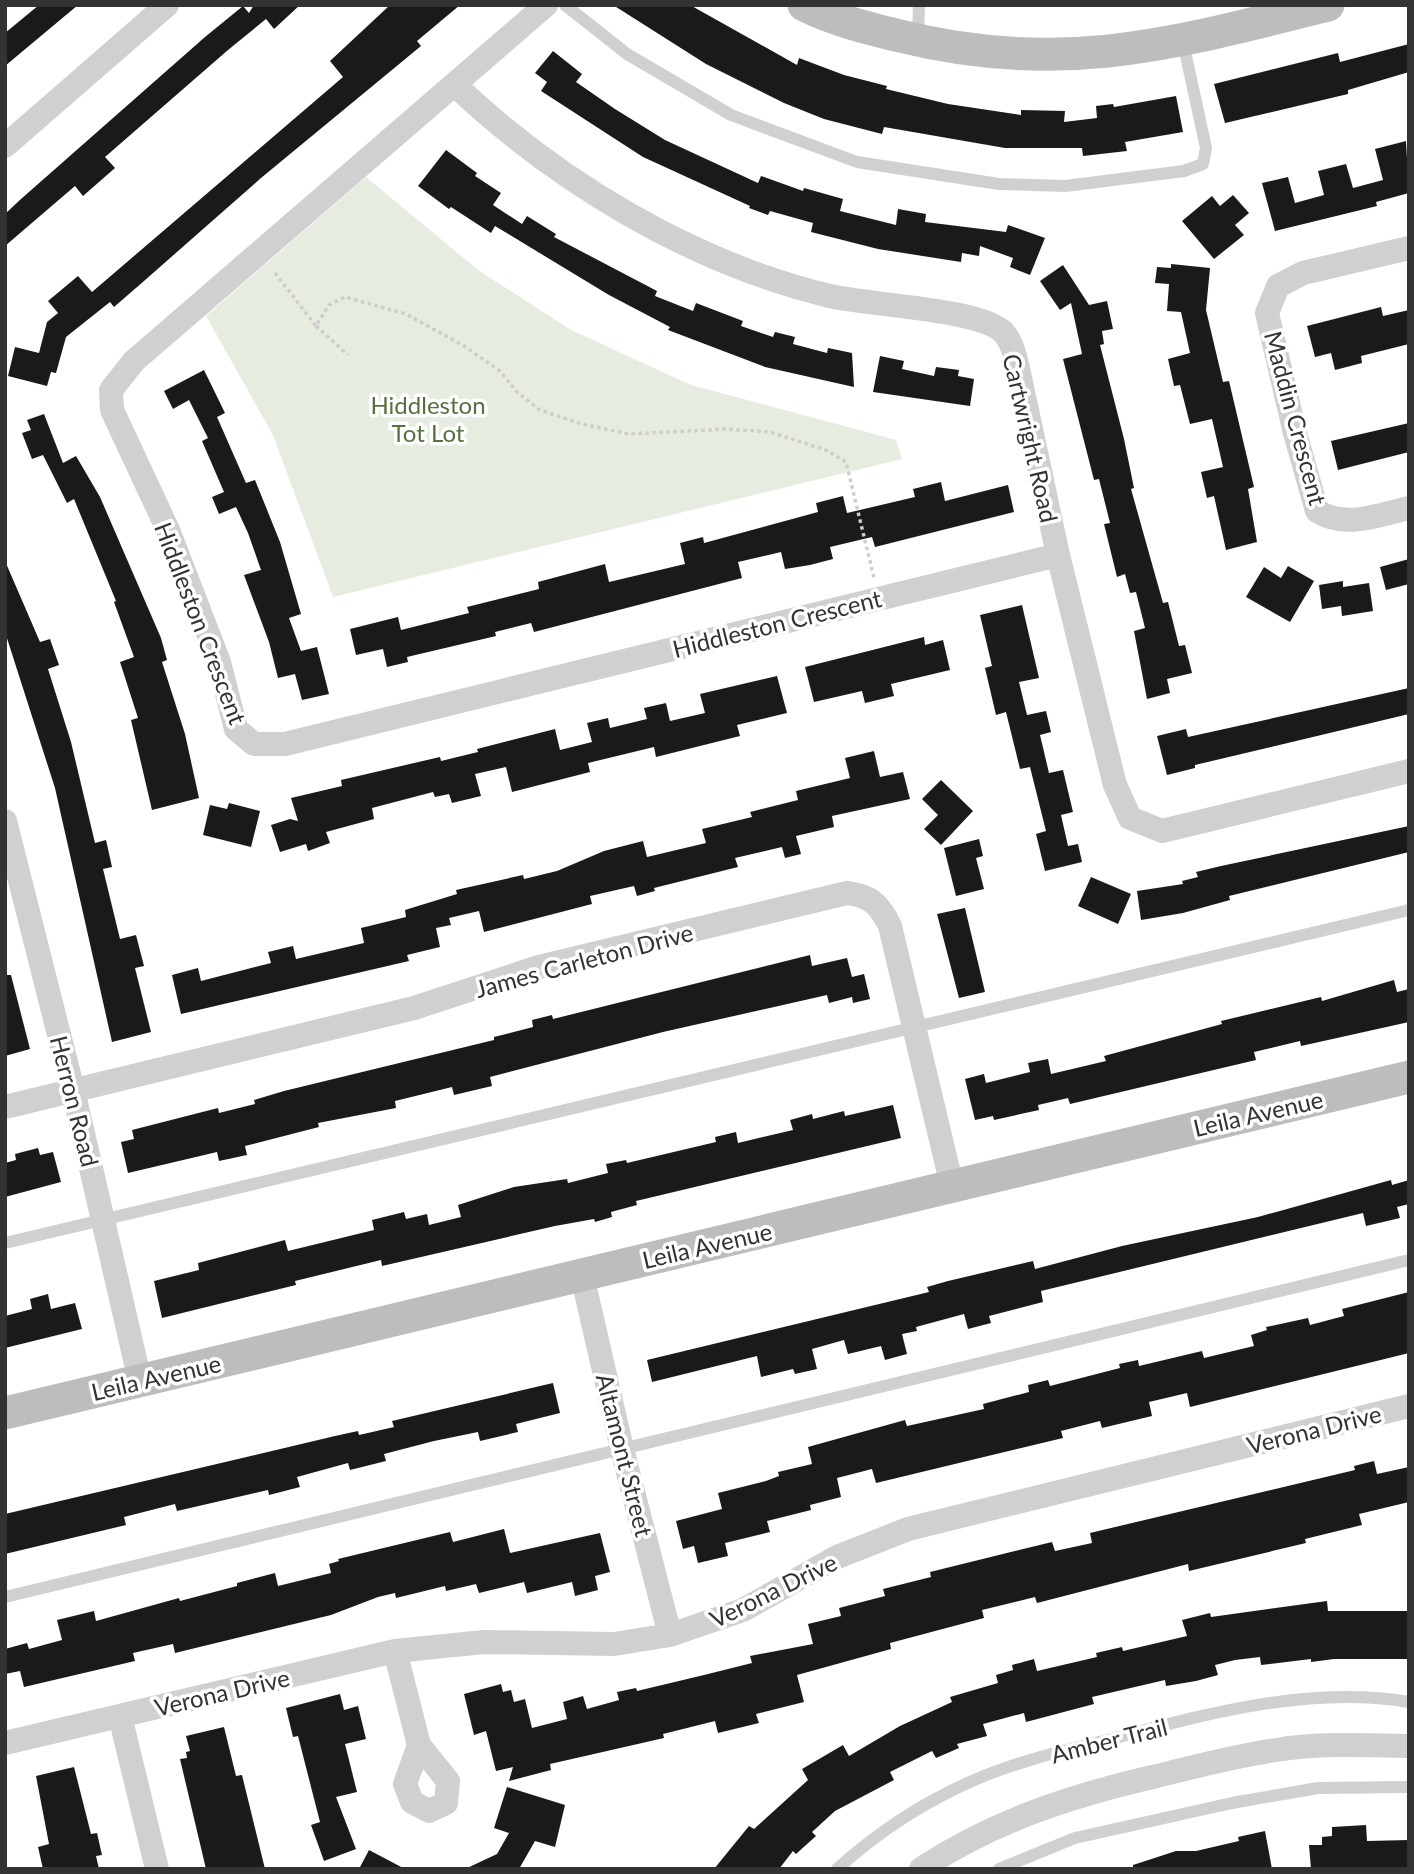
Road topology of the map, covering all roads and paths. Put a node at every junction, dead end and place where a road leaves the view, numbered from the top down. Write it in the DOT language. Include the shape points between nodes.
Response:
graph roads {
  1 [pos="167,5"];
  2 [pos="546,5"];
  3 [pos="565,5"];
  4 [pos="804,5"];
  5 [pos="919,5"];
  6 [pos="1328,5"];
  7 [pos="918,40"];
  8 [pos="1183,42"];
  9 [pos="455,85"];
  10 [pos="5,146"];
  11 [pos="1409,248"];
  12 [pos="275,273"];
  13 [pos="316,326"];
  14 [pos="348,355"];
  15 [pos="1409,508"];
  16 [pos="1058,555"];
  17 [pos="878,598"];
  18 [pos="1409,771"];
  19 [pos="5,821"];
  20 [pos="9,851"];
  21 [pos="1409,910"];
  22 [pos="914,1029"];
  23 [pos="1409,1077"];
  24 [pos="73,1090"];
  25 [pos="5,1107"];
  26 [pos="952,1186"];
  27 [pos="103,1220"];
  28 [pos="5,1242"];
  29 [pos="1409,1260"];
  30 [pos="582,1275"];
  31 [pos="140,1381"];
  32 [pos="1409,1406"];
  33 [pos="5,1413"];
  34 [pos="622,1449"];
  35 [pos="5,1597"];
  36 [pos="670,1635"];
  37 [pos="395,1651"];
  38 [pos="1409,1702"];
  39 [pos="120,1716"];
  40 [pos="5,1743"];
  41 [pos="419,1745"];
  42 [pos="1409,1746"];
  43 [pos="1409,1787"];
  44 [pos="157,1869"];
  45 [pos="837,1869"];
  46 [pos="921,1869"];
  47 [pos="999,1869"];
  1 -- 10 [label="street"];
  2 -- 9 [label="street, Hiddleston Crescent"];
  3 -- 8 [label="lane" via="627,54 731,115 857,162 999,184 1100,183 1203,164 1206,148"];
  4 -- 7 [label="street" via="824,15"];
  5 -- 7 [label="lane"];
  6 -- 8 [label="street"];
  7 -- 8 [label="street" via="1011,55 1071,56"];
  9 -- 16 [label="street, Cartwright Road" via="496,124 588,191 642,222 742,268 830,296 975,317 1003,332 1016,361"];
  9 -- 17 [label="street, Hiddleston Crescent" via="134,361 111,390 111,410 168,530 219,662 236,729 254,744 285,744"];
  11 -- 15 [label="street, Maddin Crescent" via="1303,273 1278,286 1267,313 1317,511 1333,521"];
  12 -- 13 [label="path"];
  13 -- 14 [label="path"];
  13 -- 17 [label="path" via="330,305 345,296 370,302 406,314 464,346 500,371 540,410 582,424 629,434 727,429 770,432 826,450 846,462"];
  16 -- 17 [label="street, Hiddleston Crescent"];
  16 -- 18 [label="street, Cartwright Road" via="1115,785 1130,818 1162,831"];
  19 -- 20 [label="street, Herron Road"];
  20 -- 24 [label="street, Herron Road"];
  21 -- 22 [label="lane"];
  22 -- 24 [label="street, James Carleton Drive" via="896,950 880,906 865,895 847,893 539,967 414,1008"];
  22 -- 26 [label="street, James Carleton Drive"];
  22 -- 27 [label="lane"];
  23 -- 26 [label="street, Leila Avenue"];
  24 -- 25 [label="street, James Carleton Drive"];
  24 -- 27 [label="street, Herron Road"];
  26 -- 30 [label="street, Leila Avenue"];
  27 -- 28 [label="lane"];
  27 -- 31 [label="street, Herron Road"];
  29 -- 34 [label="lane"];
  30 -- 31 [label="street, Leila Avenue"];
  30 -- 34 [label="street, Altamont Street"];
  31 -- 33 [label="street, Leila Avenue"];
  32 -- 36 [label="street, Verona Drive" via="908,1529 837,1557 743,1609"];
  34 -- 35 [label="lane"];
  34 -- 36 [label="street, Altamont Street"];
  36 -- 37 [label="street, Verona Drive" via="614,1644 484,1642"];
  37 -- 39 [label="street, Verona Drive"];
  37 -- 41 [label="street"];
  38 -- 45 [label="lane, Amber Trail" via="1327,1698 1250,1706 1016,1763 925,1804 868,1841"];
  39 -- 40 [label="street, Verona Drive"];
  39 -- 44 [label="street"];
  42 -- 46 [label="street, Amber Trail" via="1349,1744 1277,1750 1102,1788 960,1843"];
  43 -- 47 [label="lane" via="1318,1788 1232,1803 1075,1838"];
}
